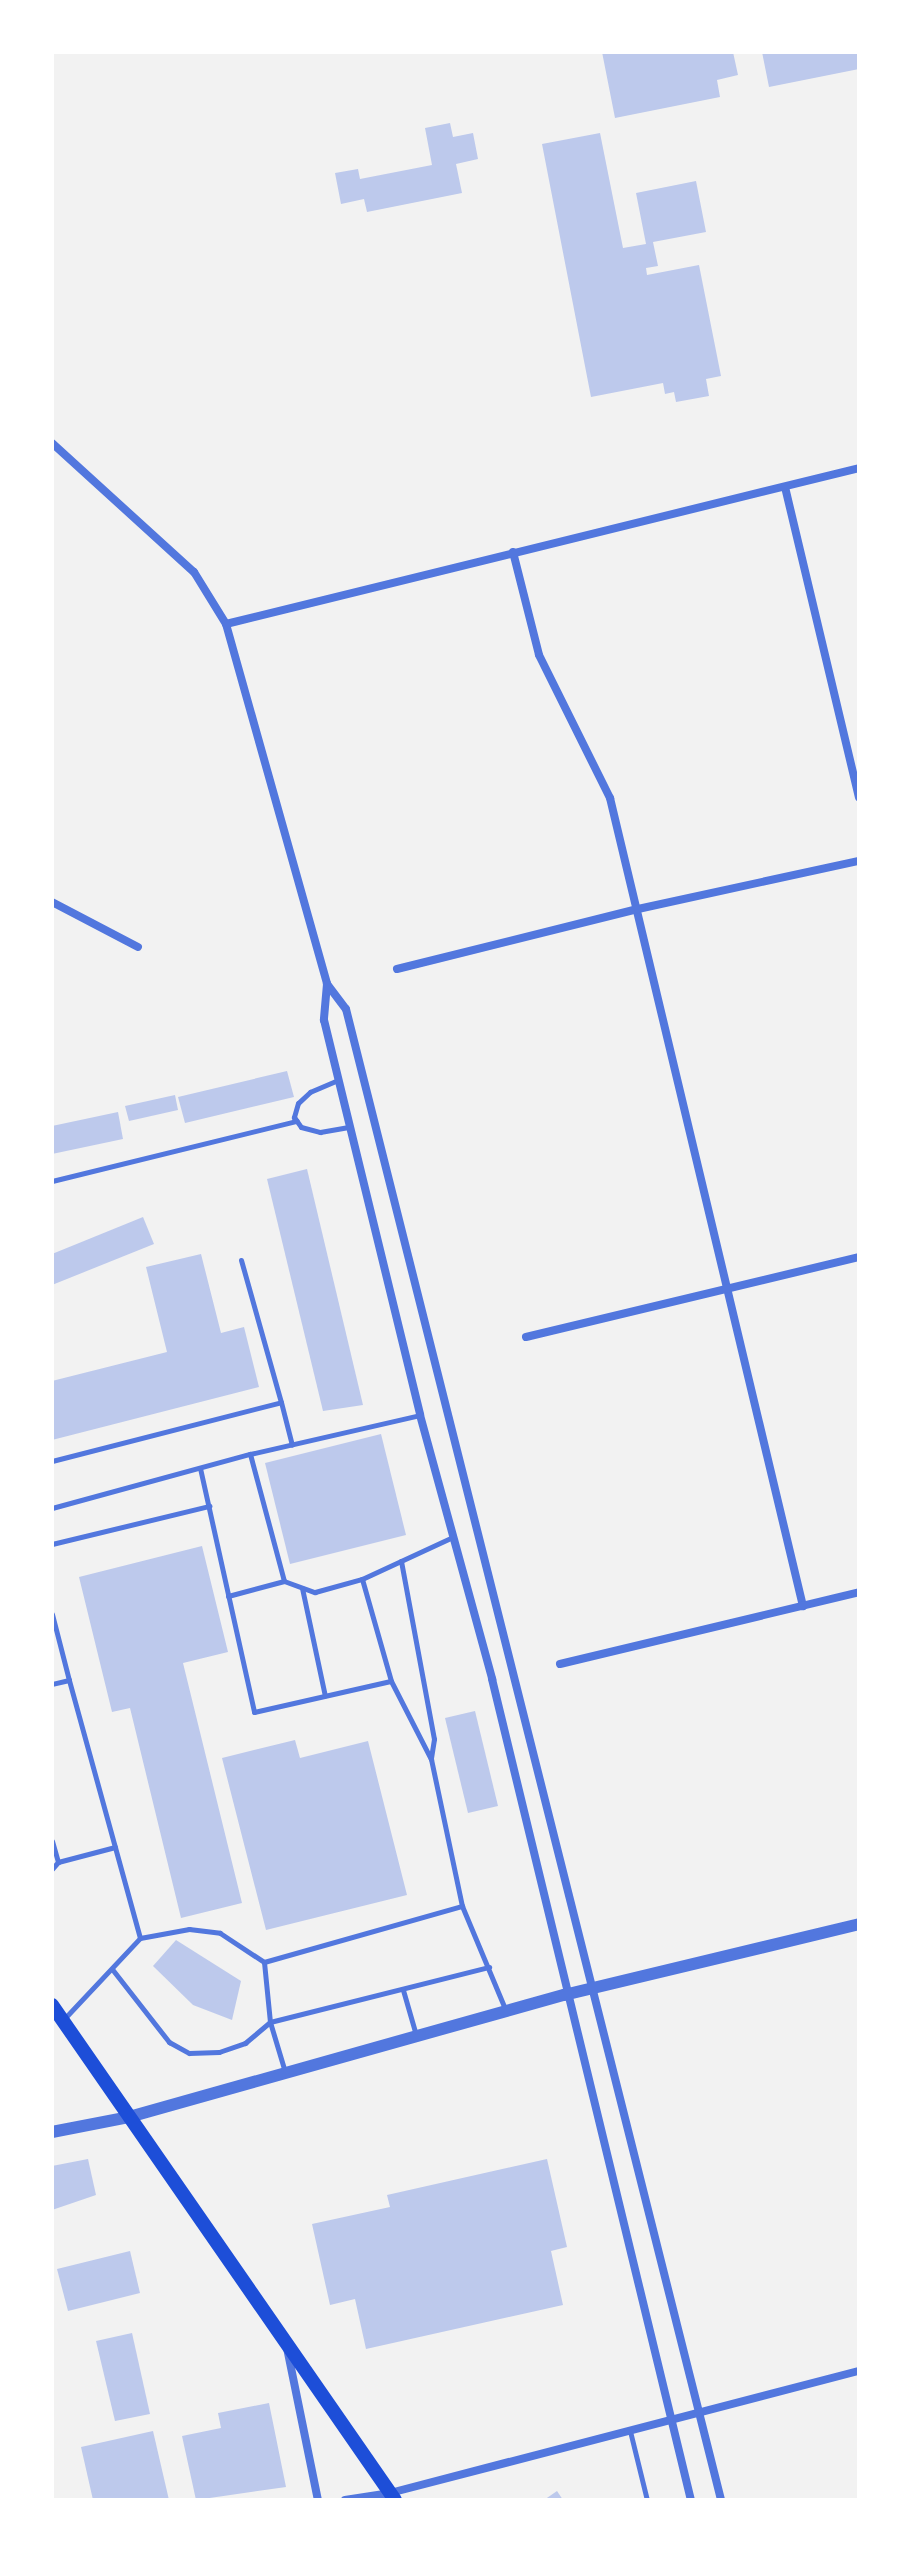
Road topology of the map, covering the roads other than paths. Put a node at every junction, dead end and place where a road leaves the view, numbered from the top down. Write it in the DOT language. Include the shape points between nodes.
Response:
graph roads {
  1 [pos="52,443"];
  2 [pos="859,468"];
  3 [pos="785,487"];
  4 [pos="513,552"];
  5 [pos="226,624"];
  6 [pos="859,797"];
  7 [pos="859,861"];
  8 [pos="52,902"];
  9 [pos="638,909"];
  10 [pos="138,947"];
  11 [pos="397,969"];
  12 [pos="327,984"];
  13 [pos="338,1079"];
  14 [pos="297,1121"];
  15 [pos="350,1127"];
  16 [pos="52,1181"];
  17 [pos="859,1257"];
  18 [pos="241,1260"];
  19 [pos="728,1288"];
  20 [pos="526,1337"];
  21 [pos="281,1402"];
  22 [pos="420,1415"];
  23 [pos="292,1445"];
  24 [pos="250,1454"];
  25 [pos="52,1461"];
  26 [pos="200,1468"];
  27 [pos="209,1506"];
  28 [pos="52,1508"];
  29 [pos="453,1537"];
  30 [pos="52,1544"];
  31 [pos="401,1561"];
  32 [pos="362,1579"];
  33 [pos="284,1581"];
  34 [pos="302,1587"];
  35 [pos="859,1592"];
  36 [pos="228,1596"];
  37 [pos="803,1606"];
  38 [pos="52,1614"];
  39 [pos="560,1664"];
  40 [pos="69,1680"];
  41 [pos="391,1681"];
  42 [pos="52,1684"];
  43 [pos="325,1696"];
  44 [pos="431,1759"];
  45 [pos="52,1841"];
  46 [pos="115,1847"];
  47 [pos="58,1862"];
  48 [pos="52,1869"];
  49 [pos="462,1906"];
  50 [pos="859,1924"];
  51 [pos="140,1938"];
  52 [pos="264,1962"];
  53 [pos="489,1967"];
  54 [pos="112,1969"];
  55 [pos="592,1988"];
  56 [pos="403,1990"];
  57 [pos="564,1995"];
  58 [pos="52,2005"];
  59 [pos="505,2010"];
  60 [pos="63,2021"];
  61 [pos="270,2022"];
  62 [pos="416,2036"];
  63 [pos="285,2073"];
  64 [pos="129,2117"];
  65 [pos="52,2132"];
  66 [pos="286,2346"];
  67 [pos="859,2371"];
  68 [pos="699,2411"];
  69 [pos="670,2418"];
  70 [pos="629,2427"];
  71 [pos="393,2496"];
  72 [pos="318,2500"];
  73 [pos="345,2500"];
  74 [pos="647,2500"];
  75 [pos="691,2500"];
  76 [pos="721,2500"];
  1 -- 5 [label="street" via="194,572"];
  2 -- 3 [label="street"];
  3 -- 4 [label="street"];
  3 -- 6 [label="street"];
  4 -- 5 [label="street"];
  4 -- 9 [label="street" via="539,655 610,798"];
  5 -- 12 [label="street"];
  7 -- 9 [label="street"];
  8 -- 10 [label="street"];
  9 -- 11 [label="street"];
  9 -- 19 [label="street"];
  12 -- 13 [label="street" via="324,1020"];
  12 -- 55 [label="street" via="346,1009"];
  13 -- 14 [label="lane" via="298,1103"];
  13 -- 15 [label="street"];
  14 -- 15 [label="lane" via="320,1132"];
  14 -- 16 [label="lane"];
  15 -- 22 [label="street"];
  17 -- 19 [label="street"];
  18 -- 21 [label="lane"];
  19 -- 20 [label="street"];
  19 -- 37 [label="street"];
  21 -- 23 [label="lane"];
  21 -- 25 [label="lane"];
  22 -- 23 [label="lane"];
  22 -- 29 [label="street"];
  23 -- 24 [label="lane"];
  24 -- 26 [label="lane"];
  24 -- 33 [label="lane"];
  26 -- 27 [label="lane"];
  26 -- 28 [label="lane"];
  27 -- 30 [label="lane"];
  27 -- 36 [label="lane"];
  29 -- 31 [label="lane"];
  29 -- 57 [label="street" via="492,1679"];
  31 -- 32 [label="lane"];
  31 -- 44 [label="lane" via="434,1739"];
  32 -- 34 [label="lane" via="315,1592"];
  32 -- 41 [label="lane"];
  33 -- 34 [label="lane"];
  33 -- 36 [label="lane"];
  34 -- 43 [label="lane"];
  35 -- 37 [label="street"];
  36 -- 43 [label="lane" via="254,1712"];
  37 -- 39 [label="street"];
  38 -- 40 [label="lane"];
  40 -- 42 [label="lane"];
  40 -- 46 [label="lane"];
  41 -- 43 [label="lane"];
  41 -- 44 [label="lane"];
  44 -- 49 [label="lane"];
  45 -- 47 [label="lane"];
  46 -- 47 [label="lane"];
  46 -- 51 [label="lane"];
  47 -- 48 [label="lane"];
  49 -- 52 [label="lane"];
  49 -- 53 [label="lane"];
  50 -- 55 [label="street"];
  51 -- 52 [label="lane" via="189,1929 220,1933"];
  51 -- 54 [label="lane"];
  52 -- 61 [label="lane"];
  53 -- 56 [label="lane"];
  53 -- 59 [label="lane"];
  54 -- 60 [label="lane"];
  54 -- 61 [label="lane" via="169,2042 189,2053 219,2052 245,2043"];
  55 -- 57 [label="street"];
  55 -- 68 [label="street"];
  56 -- 61 [label="lane"];
  56 -- 62 [label="lane"];
  57 -- 59 [label="street"];
  57 -- 69 [label="street"];
  58 -- 60 [label="main road"];
  59 -- 62 [label="street"];
  60 -- 64 [label="main road"];
  61 -- 63 [label="lane"];
  62 -- 63 [label="street"];
  63 -- 64 [label="street"];
  64 -- 65 [label="street"];
  64 -- 66 [label="main road"];
  66 -- 71 [label="main road"];
  66 -- 72 [label="street"];
  67 -- 68 [label="street"];
  68 -- 69 [label="street"];
  68 -- 76 [label="street"];
  69 -- 70 [label="street"];
  69 -- 75 [label="street"];
  70 -- 71 [label="street"];
  70 -- 74 [label="lane"];
  71 -- 73 [label="street"];
}
